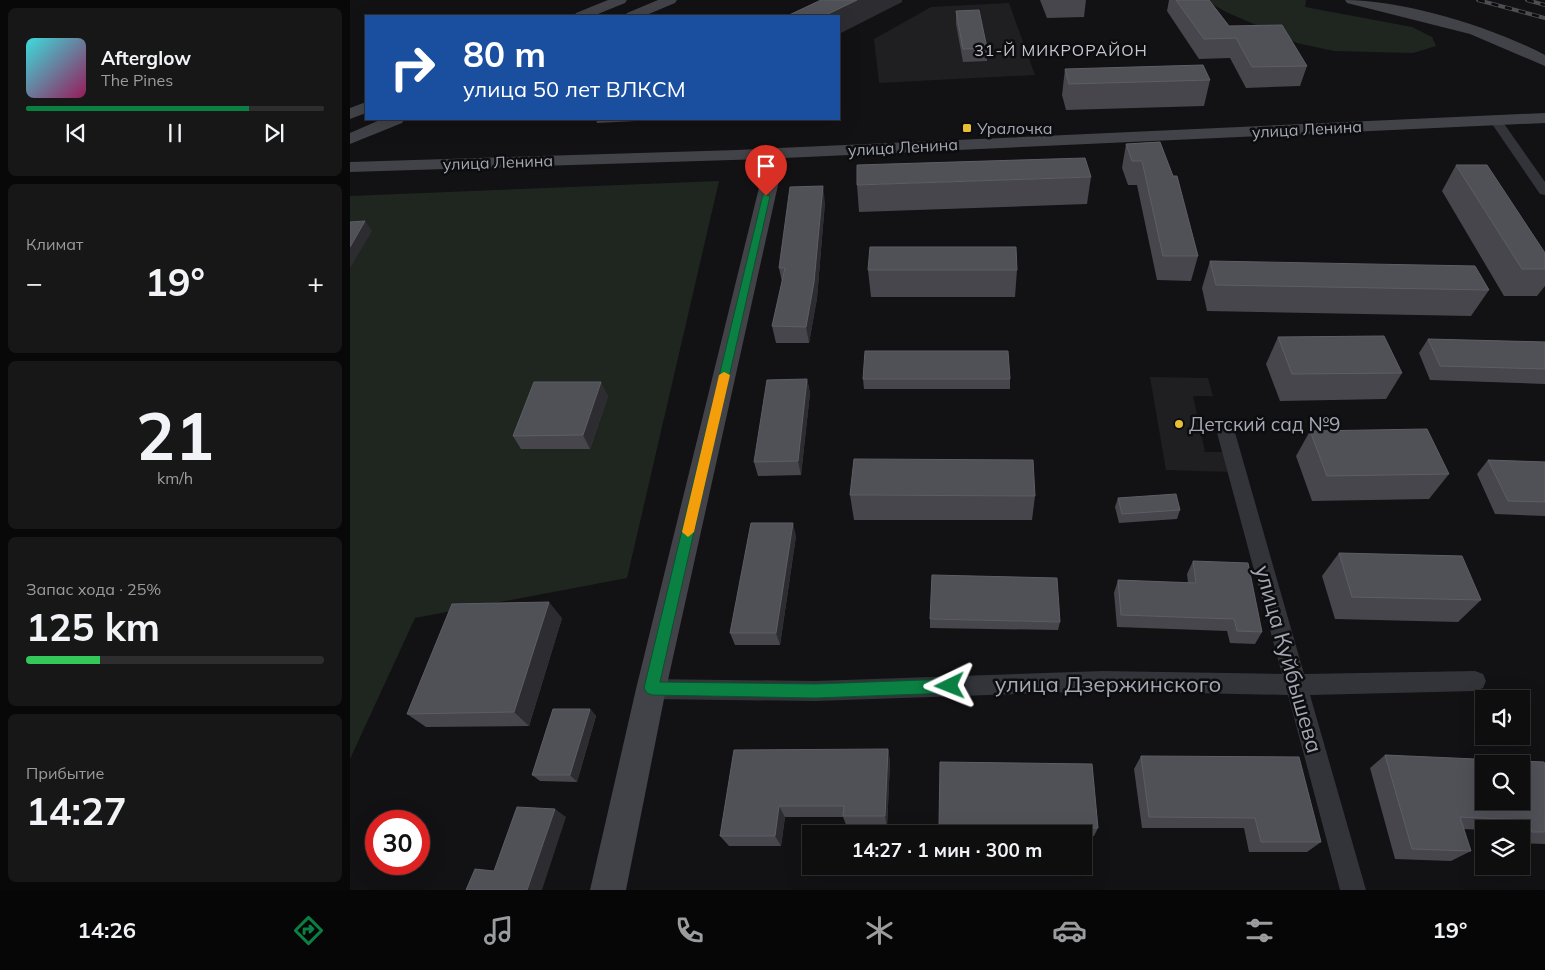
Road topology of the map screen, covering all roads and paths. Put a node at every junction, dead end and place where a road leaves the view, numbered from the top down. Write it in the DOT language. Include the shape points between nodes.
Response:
graph roads {
  1 [pos="620,0"];
  2 [pos="670,0"];
  3 [pos="1352,0"];
  4 [pos="583,15"];
  5 [pos="634,15"];
  6 [pos="1545,61"];
  7 [pos="365,107"];
  8 [pos="350,114"];
  9 [pos="1545,118"];
  10 [pos="394,120"];
  11 [pos="1496,121"];
  12 [pos="350,139"];
  13 [pos="776,153"];
  14 [pos="350,167"];
  15 [pos="1545,192"];
  16 [pos="1225,429"];
  17 [pos="1475,681"];
  18 [pos="1296,685"];
  19 [pos="652,688"];
  20 [pos="608,890"];
  21 [pos="1353,890"];
  1 -- 4 [label="street"];
  2 -- 5 [label="street"];
  3 -- 6 [label="street" via="1453,24 1508,42"];
  7 -- 8 [label="street"];
  9 -- 11 [label="street, улица Ленина"];
  10 -- 12 [label="street"];
  11 -- 13 [label="street, улица Ленина"];
  11 -- 15 [label="street"];
  13 -- 14 [label="street, улица Ленина"];
  13 -- 19 [label="street"];
  16 -- 18 [label="street, улица Куйбышева"];
  17 -- 18 [label="street, улица Дзержинского"];
  18 -- 19 [label="street, улица Дзержинского" via="1103,681 815,691"];
  18 -- 21 [label="street, улица Куйбышева"];
  19 -- 20 [label="street"];
}
